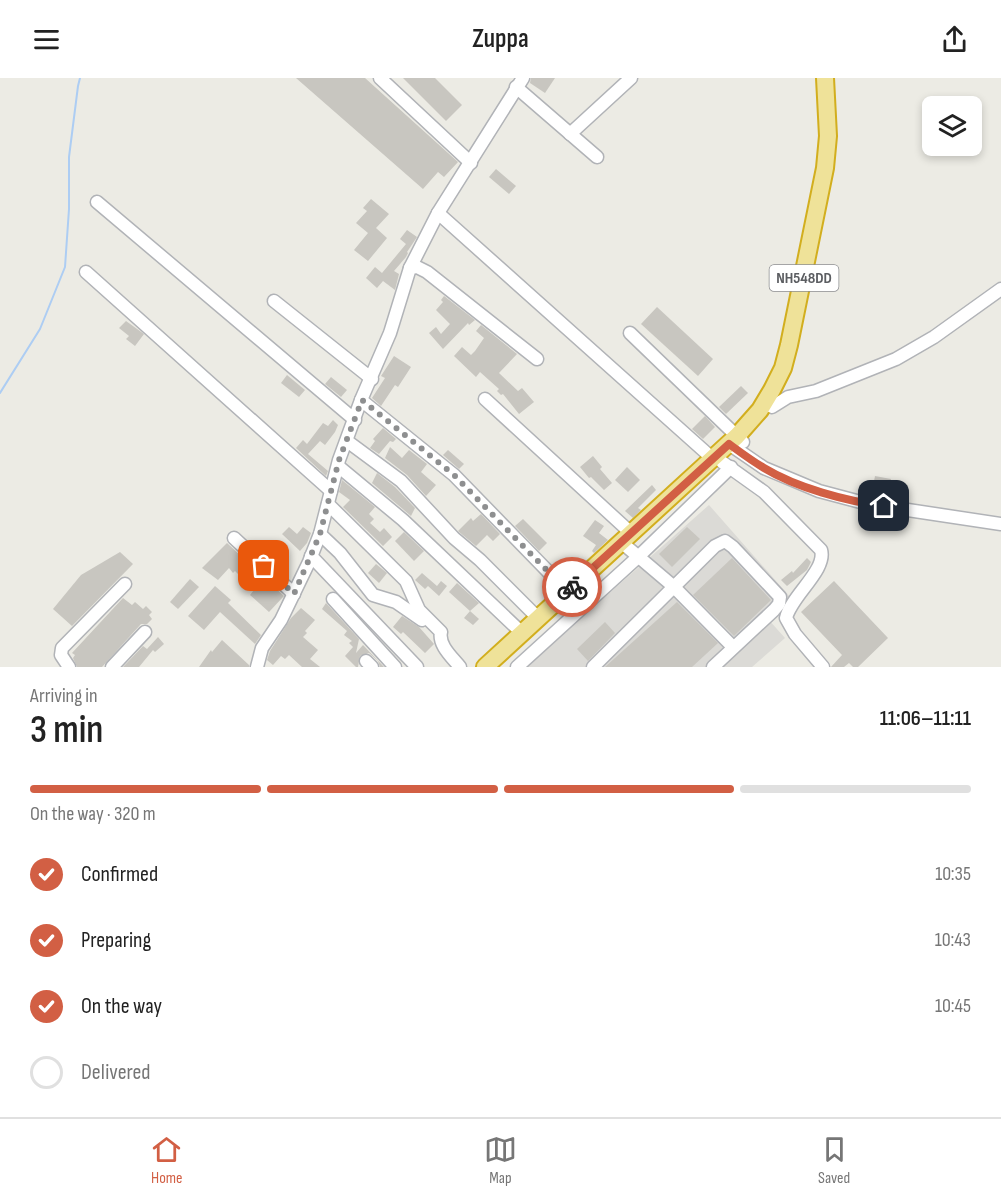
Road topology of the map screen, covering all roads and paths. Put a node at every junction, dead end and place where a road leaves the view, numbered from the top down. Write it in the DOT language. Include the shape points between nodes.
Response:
graph roads {
  1 [pos="380,78"];
  2 [pos="631,78"];
  3 [pos="825,78"];
  4 [pos="836,78"];
  5 [pos="520,83"];
  6 [pos="570,134"];
  7 [pos="597,157"];
  8 [pos="471,163"];
  9 [pos="97,201"];
  10 [pos="438,213"];
  11 [pos="410,268"];
  12 [pos="86,272"];
  13 [pos="1001,289"];
  14 [pos="274,301"];
  15 [pos="802,314"];
  16 [pos="630,333"];
  17 [pos="537,359"];
  18 [pos="372,379"];
  19 [pos="485,399"];
  20 [pos="362,400"];
  21 [pos="772,407"];
  22 [pos="355,420"];
  23 [pos="347,441"];
  24 [pos="736,443"];
  25 [pos="722,462"];
  26 [pos="338,466"];
  27 [pos="332,491"];
  28 [pos="328,504"];
  29 [pos="1001,524"];
  30 [pos="320,534"];
  31 [pos="234,538"];
  32 [pos="632,545"];
  33 [pos="311,556"];
  34 [pos="125,584"];
  35 [pos="673,586"];
  36 [pos="567,591"];
  37 [pos="294,594"];
  38 [pos="333,599"];
  39 [pos="538,618"];
  40 [pos="145,632"];
  41 [pos="522,633"];
  42 [pos="440,637"];
  43 [pos="733,647"];
  44 [pos="69,667"];
  45 [pos="112,667"];
  46 [pos="257,667"];
  47 [pos="396,667"];
  48 [pos="417,667"];
  49 [pos="460,667"];
  50 [pos="485,667"];
  51 [pos="496,667"];
  52 [pos="517,667"];
  53 [pos="593,667"];
  54 [pos="713,667"];
  55 [pos="823,667"];
  1 -- 8 [label="street"];
  2 -- 6 [label="street"];
  3 -- 15 [label="highway, NH548DD" via="825,168"];
  4 -- 15 [label="highway, NH548DD" via="838,151"];
  5 -- 6 [label="street"];
  5 -- 8 [label="street"];
  6 -- 7 [label="street"];
  8 -- 10 [label="street"];
  9 -- 22 [label="street"];
  10 -- 11 [label="street"];
  10 -- 25 [label="street"];
  11 -- 17 [label="street" via="427,272"];
  11 -- 18 [label="street"];
  12 -- 27 [label="street"];
  13 -- 21 [label="street" via="896,359 816,391 789,397"];
  14 -- 18 [label="street"];
  15 -- 21 [label="highway, NH548DD" via="786,382"];
  15 -- 24 [label="highway, NH548DD" via="772,390"];
  16 -- 24 [label="street"];
  18 -- 20 [label="street"];
  19 -- 32 [label="street"];
  20 -- 22 [label="street"];
  20 -- 36 [label="street" via="454,475"];
  21 -- 24 [label="highway, NH548DD"];
  22 -- 23 [label="street"];
  23 -- 26 [label="street"];
  23 -- 39 [label="street" via="401,481"];
  24 -- 25 [label="highway, NH548DD"];
  24 -- 29 [label="street" via="764,468 819,491 868,504"];
  25 -- 32 [label="highway, NH548DD"];
  25 -- 32 [label="street"];
  25 -- 55 [label="street" via="764,492 821,550 822,562 792,602 786,618"];
  26 -- 27 [label="street"];
  26 -- 41 [label="street" via="403,520"];
  27 -- 28 [label="street"];
  28 -- 30 [label="street"];
  28 -- 42 [label="street" via="406,581 419,610 441,632"];
  30 -- 33 [label="street"];
  30 -- 42 [label="street" via="373,595 396,602"];
  31 -- 37 [label="street"];
  32 -- 35 [label="street"];
  32 -- 36 [label="highway, NH548DD"];
  32 -- 51 [label="highway, NH548DD"];
  32 -- 52 [label="street"];
  33 -- 37 [label="street"];
  33 -- 48 [label="street"];
  34 -- 44 [label="street" via="62,648 61,655"];
  35 -- 43 [label="street"];
  35 -- 43 [label="street" via="715,546 725,542 733,547 780,597 774,610"];
  35 -- 53 [label="street"];
  36 -- 39 [label="highway, NH548DD"];
  37 -- 46 [label="street" via="262,648"];
  38 -- 47 [label="street"];
  39 -- 41 [label="highway, NH548DD"];
  40 -- 45 [label="street"];
  41 -- 50 [label="highway, NH548DD"];
  42 -- 49 [label="street"];
  43 -- 54 [label="street"];
}
